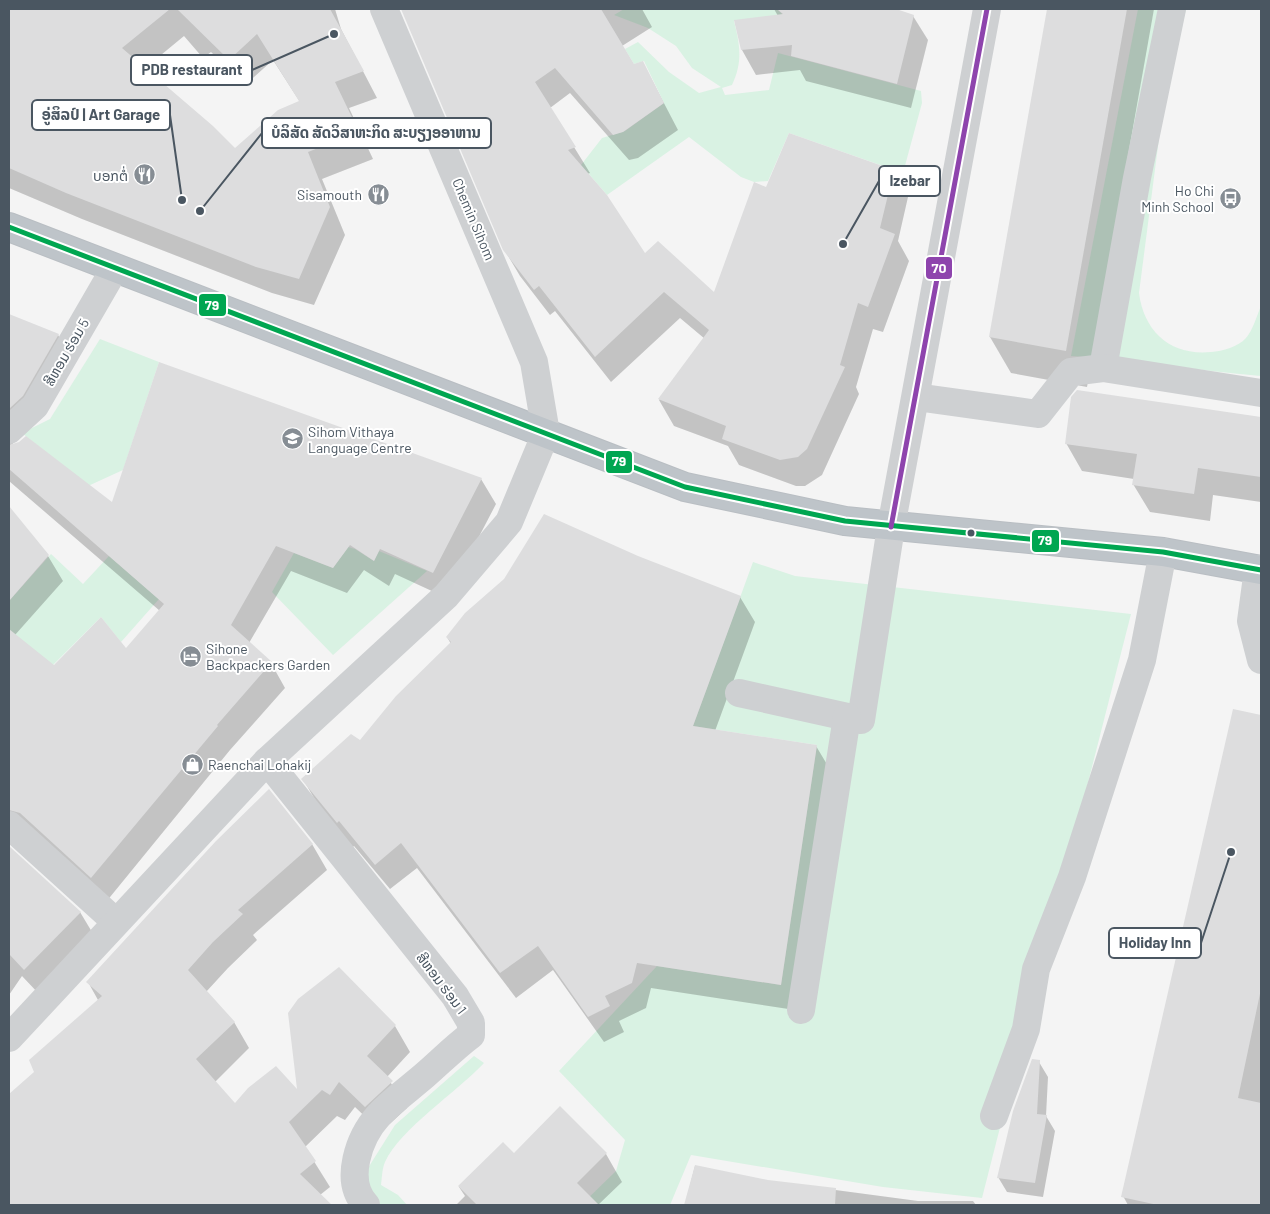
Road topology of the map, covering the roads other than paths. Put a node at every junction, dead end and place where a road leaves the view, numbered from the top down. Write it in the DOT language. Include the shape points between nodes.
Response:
graph roads {
  1 [pos="384,9"];
  2 [pos="987,9"];
  3 [pos="1172,9"];
  4 [pos="9,227"];
  5 [pos="115,268"];
  6 [pos="1103,368"];
  7 [pos="1261,393"];
  8 [pos="916,397"];
  9 [pos="9,430"];
  10 [pos="546,433"];
  11 [pos="892,527"];
  12 [pos="1163,552"];
  13 [pos="1259,569"];
  14 [pos="1261,660"];
  15 [pos="739,693"];
  16 [pos="847,717"];
  17 [pos="268,761"];
  18 [pos="9,825"];
  19 [pos="116,922"];
  20 [pos="801,1010"];
  21 [pos="9,1038"];
  22 [pos="994,1116"];
  23 [pos="366,1205"];
  1 -- 10 [label="street, Chemin Sihom" via="534,362"];
  2 -- 8 [label="street"];
  3 -- 6 [label="street" via="1136,178"];
  4 -- 5 [label="highway"];
  5 -- 9 [label="street, ສີຫອມ ຮ່ອມ 5" via="36,406"];
  5 -- 10 [label="highway"];
  6 -- 7 [label="street"];
  6 -- 8 [label="street" via="1071,372 1038,414"];
  8 -- 11 [label="street"];
  10 -- 11 [label="highway" via="685,487 845,521"];
  10 -- 17 [label="street" via="503,530 446,596"];
  11 -- 12 [label="highway"];
  11 -- 16 [label="street" via="861,720"];
  12 -- 13 [label="highway"];
  12 -- 22 [label="street" via="1142,660 1072,877 1036,968 1026,1030"];
  13 -- 14 [label="street" via="1251,621"];
  15 -- 16 [label="street"];
  16 -- 20 [label="street"];
  17 -- 19 [label="street"];
  17 -- 23 [label="street, ສີຫອມ ຮ່ອມ 1" via="455,996 471,1022 472,1034 378,1116 357,1153 354,1178"];
  18 -- 19 [label="street"];
  19 -- 21 [label="street"];
}
